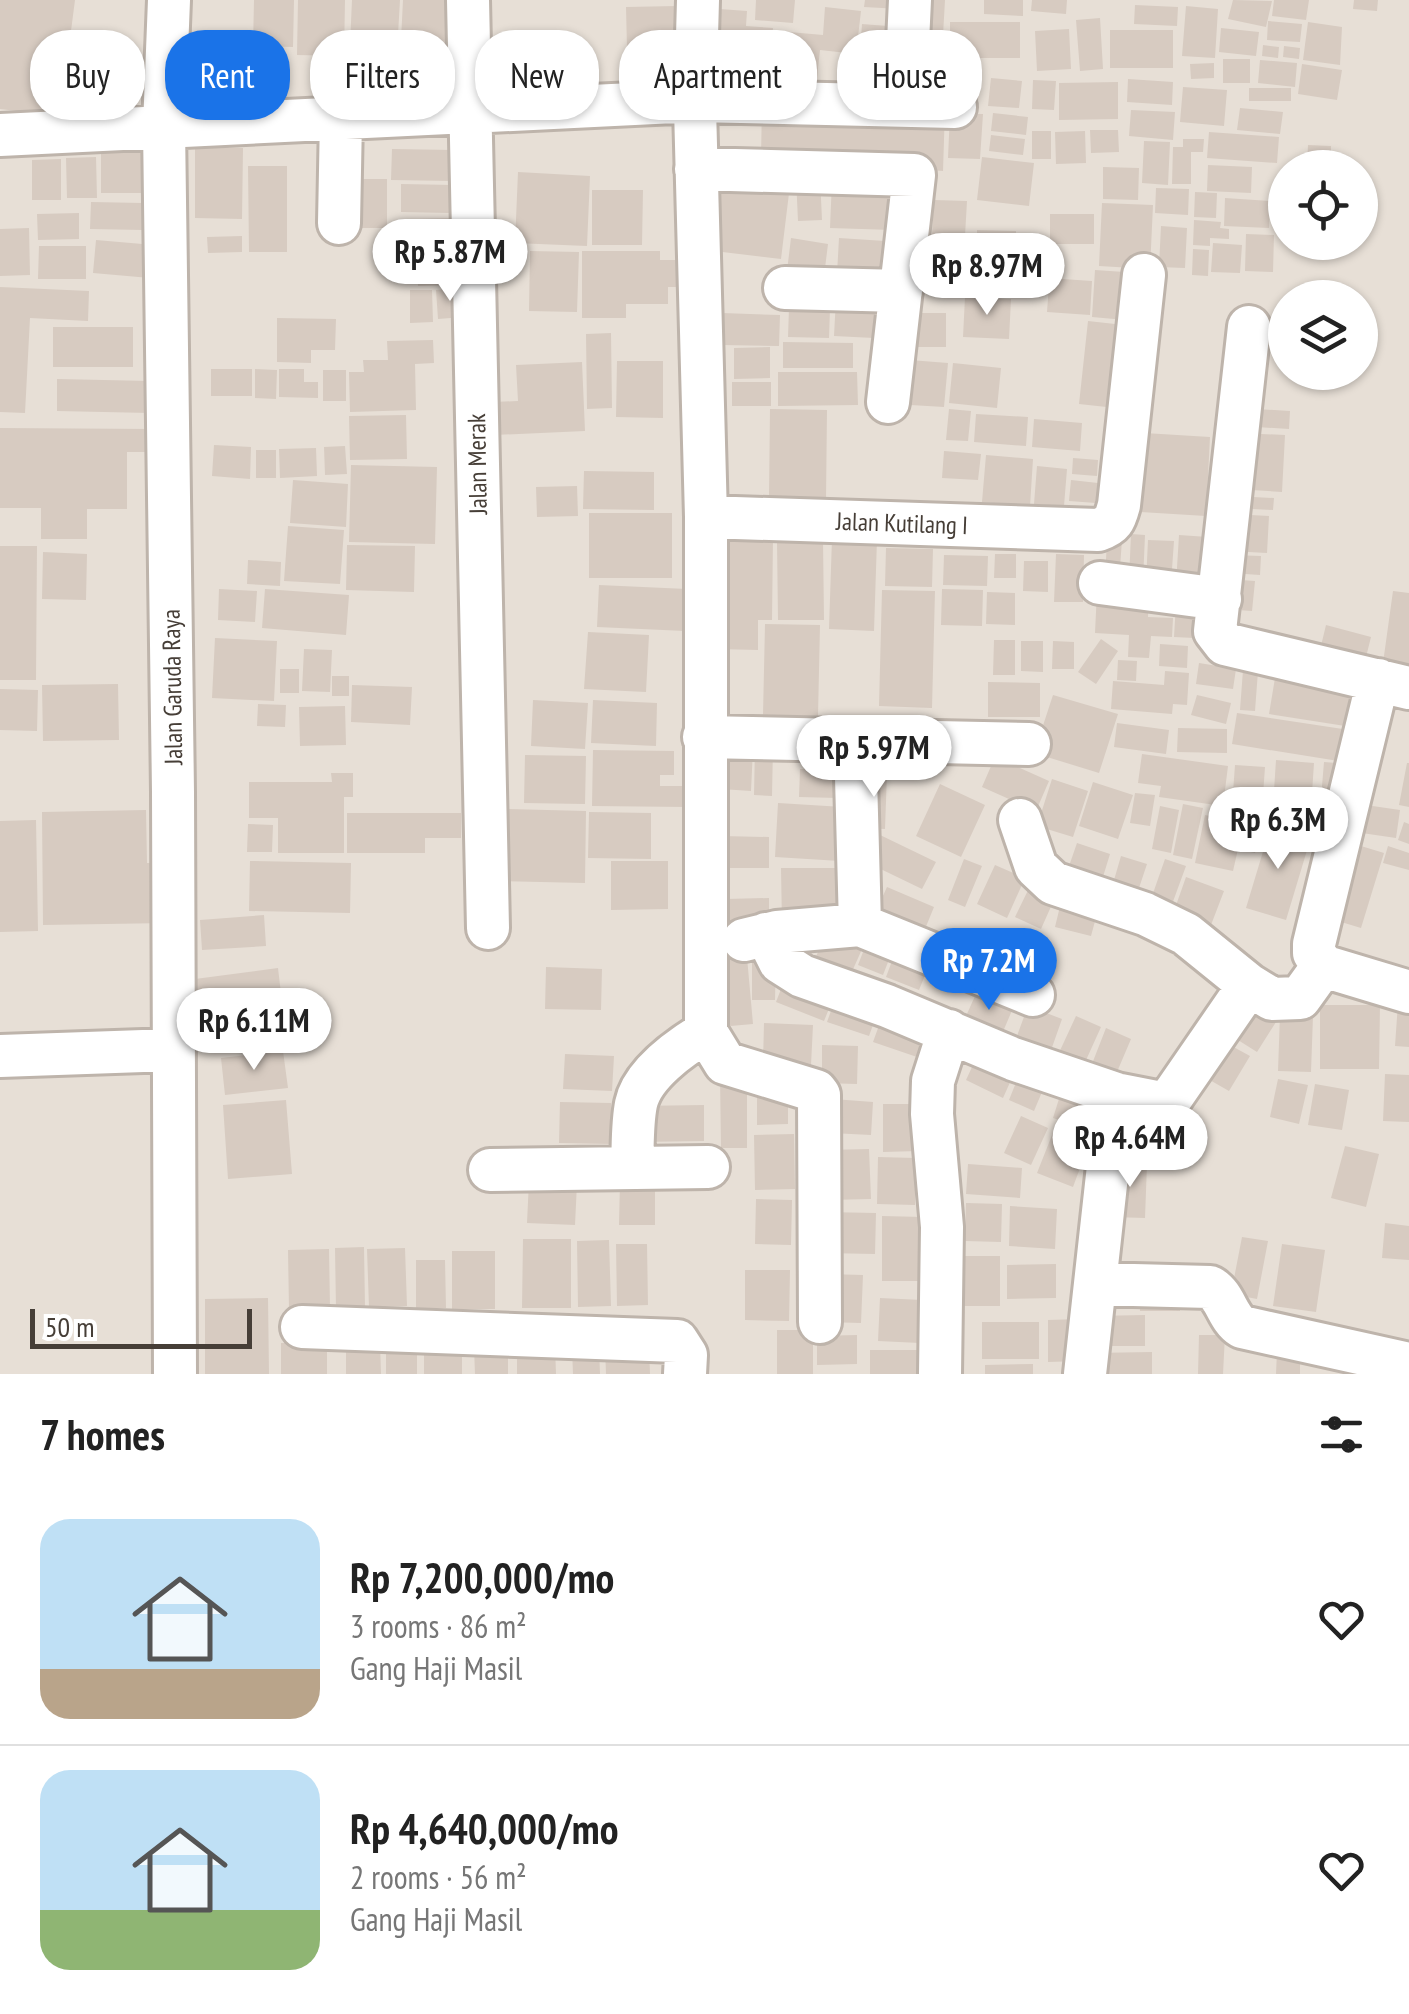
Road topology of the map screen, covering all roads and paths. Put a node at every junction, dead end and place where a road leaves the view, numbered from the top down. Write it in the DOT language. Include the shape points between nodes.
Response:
graph roads {
  1 [pos="169,0"];
  2 [pos="468,0"];
  3 [pos="698,0"];
  4 [pos="910,0"];
  5 [pos="697,30"];
  6 [pos="909,30"];
  7 [pos="619,105"];
  8 [pos="472,113"];
  9 [pos="455,114"];
  10 [pos="310,120"];
  11 [pos="341,120"];
  12 [pos="695,120"];
  13 [pos="164,127"];
  14 [pos="0,135"];
  15 [pos="696,169"];
  16 [pos="339,222"];
  17 [pos="1144,275"];
  18 [pos="785,288"];
  19 [pos="901,291"];
  20 [pos="1248,328"];
  21 [pos="888,402"];
  22 [pos="706,517"];
  23 [pos="1100,584"];
  24 [pos="1220,599"];
  25 [pos="1394,684"];
  26 [pos="704,737"];
  27 [pos="855,740"];
  28 [pos="1029,744"];
  29 [pos="1020,820"];
  30 [pos="860,925"];
  31 [pos="488,928"];
  32 [pos="766,934"];
  33 [pos="709,948"];
  34 [pos="1323,966"];
  35 [pos="1248,985"];
  36 [pos="1409,992"];
  37 [pos="1034,995"];
  38 [pos="949,1031"];
  39 [pos="706,1032"];
  40 [pos="172,1050"];
  41 [pos="0,1056"];
  42 [pos="1116,1094"];
  43 [pos="708,1166"];
  44 [pos="632,1168"];
  45 [pos="490,1170"];
  46 [pos="1095,1284"];
  47 [pos="820,1322"];
  48 [pos="302,1327"];
  49 [pos="1409,1364"];
  50 [pos="175,1374"];
  51 [pos="685,1374"];
  52 [pos="940,1374"];
  53 [pos="1085,1374"];
  1 -- 13 [label="street, Jalan Garuda Raya"];
  2 -- 8 [label="street, Jalan Merak"];
  3 -- 5 [label="street"];
  4 -- 6 [label="street"];
  7 -- 8 [label="street"];
  8 -- 9 [label="street"];
  8 -- 31 [label="street, Jalan Merak"];
  10 -- 13 [label="street"];
  11 -- 16 [label="street"];
  12 -- 15 [label="street"];
  13 -- 14 [label="street"];
  13 -- 40 [label="street, Jalan Garuda Raya"];
  15 -- 19 [label="street" via="914,175"];
  15 -- 22 [label="street"];
  17 -- 22 [label="street, Jalan Kutilang I" via="1115,521 1098,530"];
  18 -- 19 [label="street"];
  19 -- 21 [label="street"];
  20 -- 24 [label="street"];
  22 -- 26 [label="street"];
  23 -- 24 [label="street"];
  24 -- 25 [label="street" via="1215,631 1225,644"];
  25 -- 34 [label="street" via="1314,944"];
  26 -- 27 [label="street"];
  26 -- 33 [label="street"];
  27 -- 28 [label="street"];
  27 -- 30 [label="street"];
  29 -- 35 [label="street" via="1036,868 1053,882 1186,934"];
  30 -- 32 [label="street"];
  30 -- 37 [label="street"];
  32 -- 33 [label="street"];
  32 -- 38 [label="street" via="780,962 802,976"];
  33 -- 39 [label="street"];
  34 -- 35 [label="street" via="1300,998 1272,999"];
  34 -- 36 [label="street"];
  35 -- 42 [label="street" via="1167,1104"];
  38 -- 42 [label="street"];
  38 -- 52 [label="street" via="933,1081 932,1114 942,1227"];
  39 -- 44 [label="street" via="640,1091"];
  39 -- 47 [label="street" via="725,1063 820,1095"];
  40 -- 41 [label="street"];
  40 -- 50 [label="street, Jalan Garuda Raya"];
  42 -- 46 [label="street"];
  43 -- 44 [label="street"];
  44 -- 45 [label="street"];
  46 -- 49 [label="street" via="1210,1286 1242,1327"];
  46 -- 53 [label="street"];
  48 -- 51 [label="street" via="677,1341 686,1354"];
}
